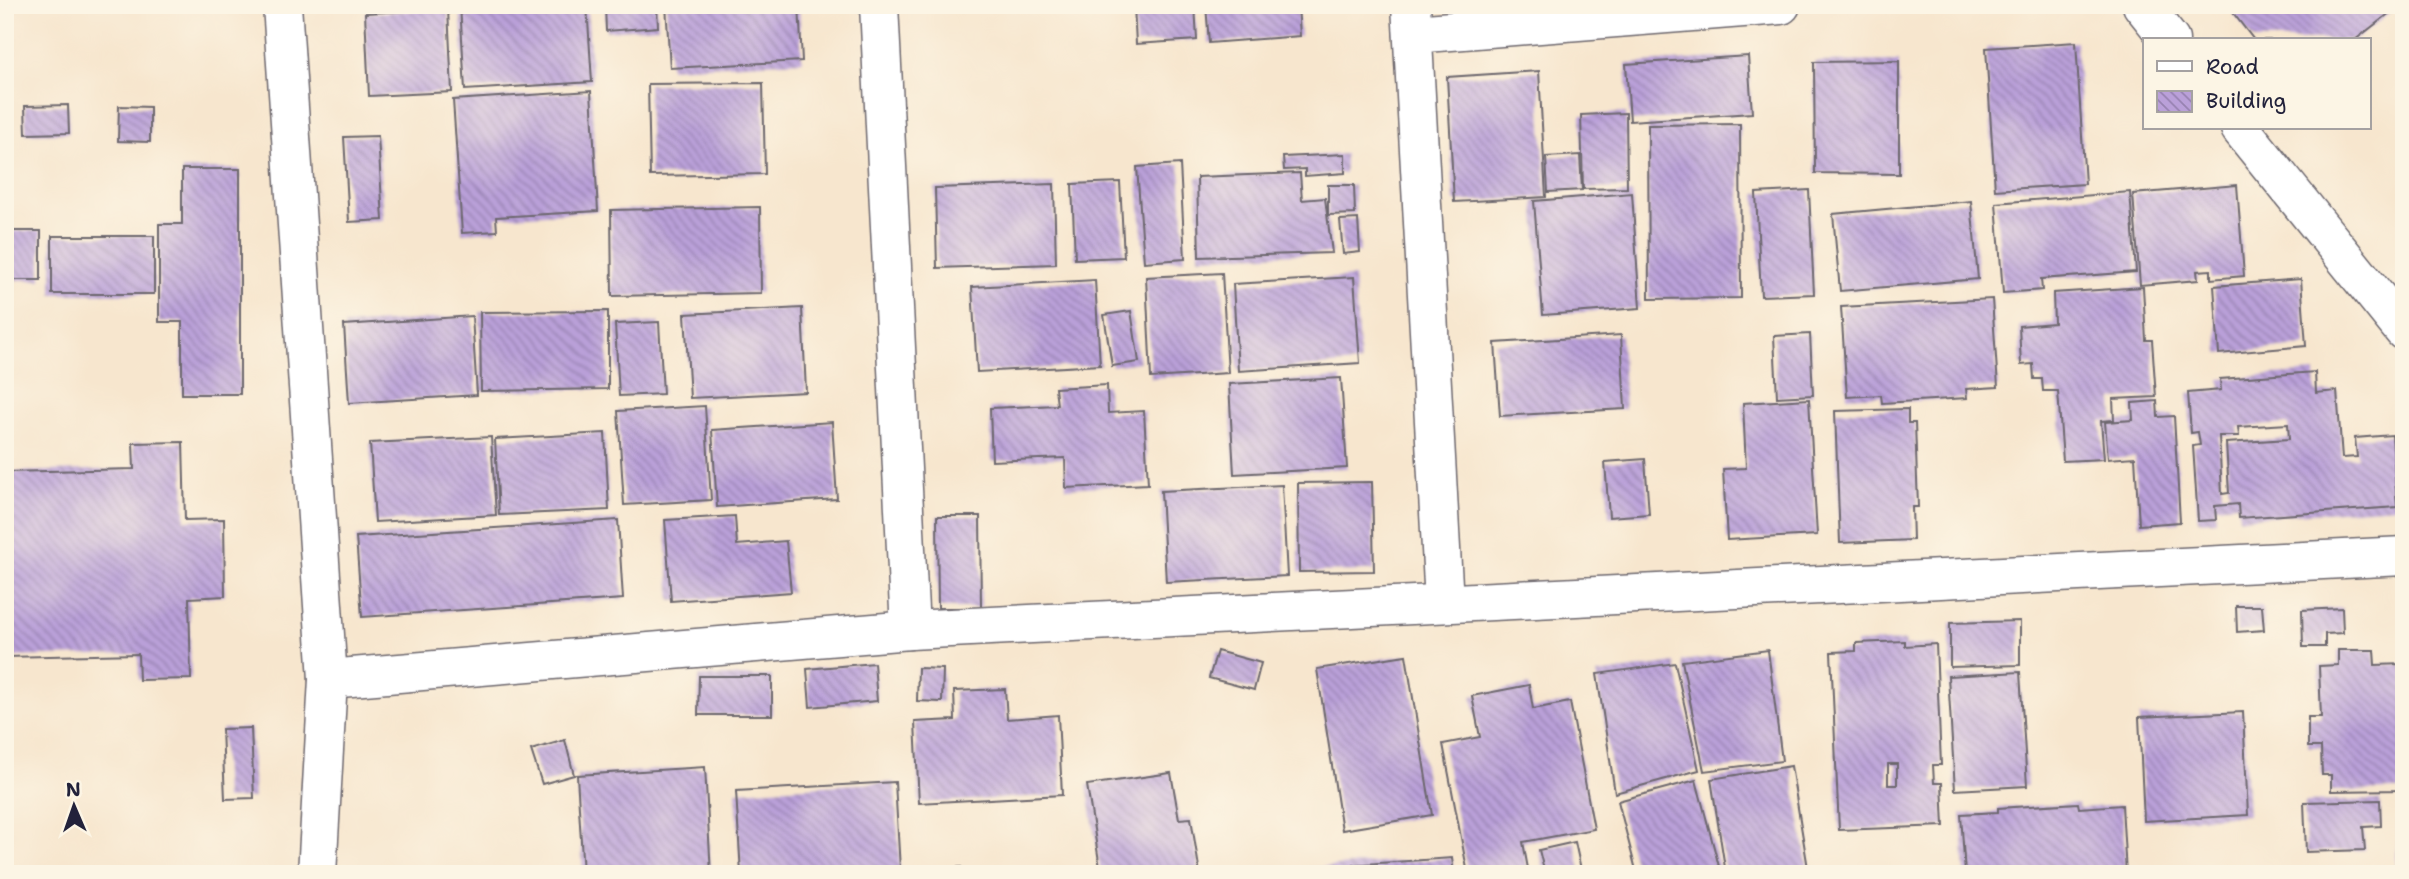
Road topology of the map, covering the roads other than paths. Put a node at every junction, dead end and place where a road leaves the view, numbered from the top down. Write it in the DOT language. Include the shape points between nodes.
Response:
graph roads {
  1 [pos="282,5"];
  2 [pos="879,5"];
  3 [pos="1781,5"];
  4 [pos="2142,5"];
  5 [pos="1412,20"];
  6 [pos="2168,38"];
  7 [pos="2242,130"];
  8 [pos="2404,331"];
  9 [pos="2404,556"];
  10 [pos="1444,603"];
  11 [pos="909,630"];
  12 [pos="328,679"];
  13 [pos="317,874"];
  1 -- 12 [label="street"];
  2 -- 11 [label="street"];
  3 -- 5 [label="street"];
  4 -- 6 [label="street"];
  5 -- 10 [label="street"];
  7 -- 8 [label="street"];
  9 -- 10 [label="street"];
  10 -- 11 [label="street"];
  11 -- 12 [label="street"];
  12 -- 13 [label="street"];
}
